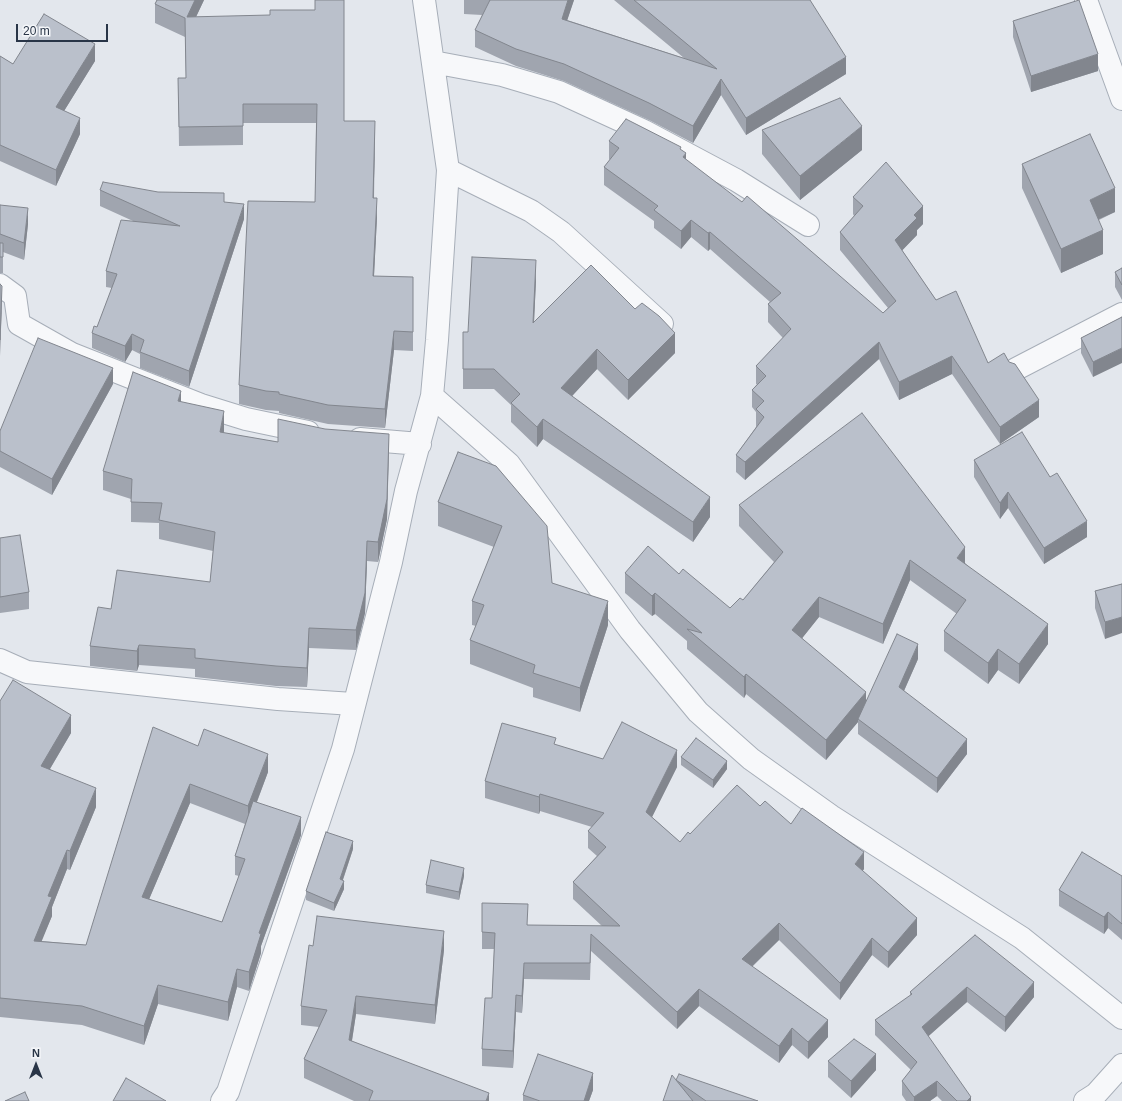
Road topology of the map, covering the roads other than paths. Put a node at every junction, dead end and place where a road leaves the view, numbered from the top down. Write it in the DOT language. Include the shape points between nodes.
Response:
graph roads {
  1 [pos="424,0"];
  2 [pos="1086,0"];
  3 [pos="433,62"];
  4 [pos="1122,99"];
  5 [pos="448,170"];
  6 [pos="808,226"];
  7 [pos="0,285"];
  8 [pos="1122,314"];
  9 [pos="662,324"];
  10 [pos="1016,369"];
  11 [pos="432,396"];
  12 [pos="420,444"];
  13 [pos="0,660"];
  14 [pos="353,704"];
  15 [pos="1122,1018"];
  16 [pos="1122,1065"];
  17 [pos="229,1098"];
  18 [pos="1084,1101"];
  1 -- 3 [label="street"];
  2 -- 4 [label="street"];
  3 -- 5 [label="street"];
  3 -- 6 [label="street" via="502,75 559,92 644,131 736,180"];
  5 -- 9 [label="street" via="531,211 561,232"];
  5 -- 11 [label="street"];
  7 -- 12 [label="street" via="15,296 20,324 72,354 201,405 246,420 334,437"];
  8 -- 10 [label="street"];
  11 -- 12 [label="street"];
  11 -- 15 [label="street" via="509,464 635,636 698,712 745,754 831,816 1022,938"];
  12 -- 14 [label="street" via="406,491 392,562"];
  13 -- 14 [label="street" via="27,672"];
  14 -- 17 [label="street" via="343,749"];
  16 -- 18 [label="street" via="1096,1094"];
}
